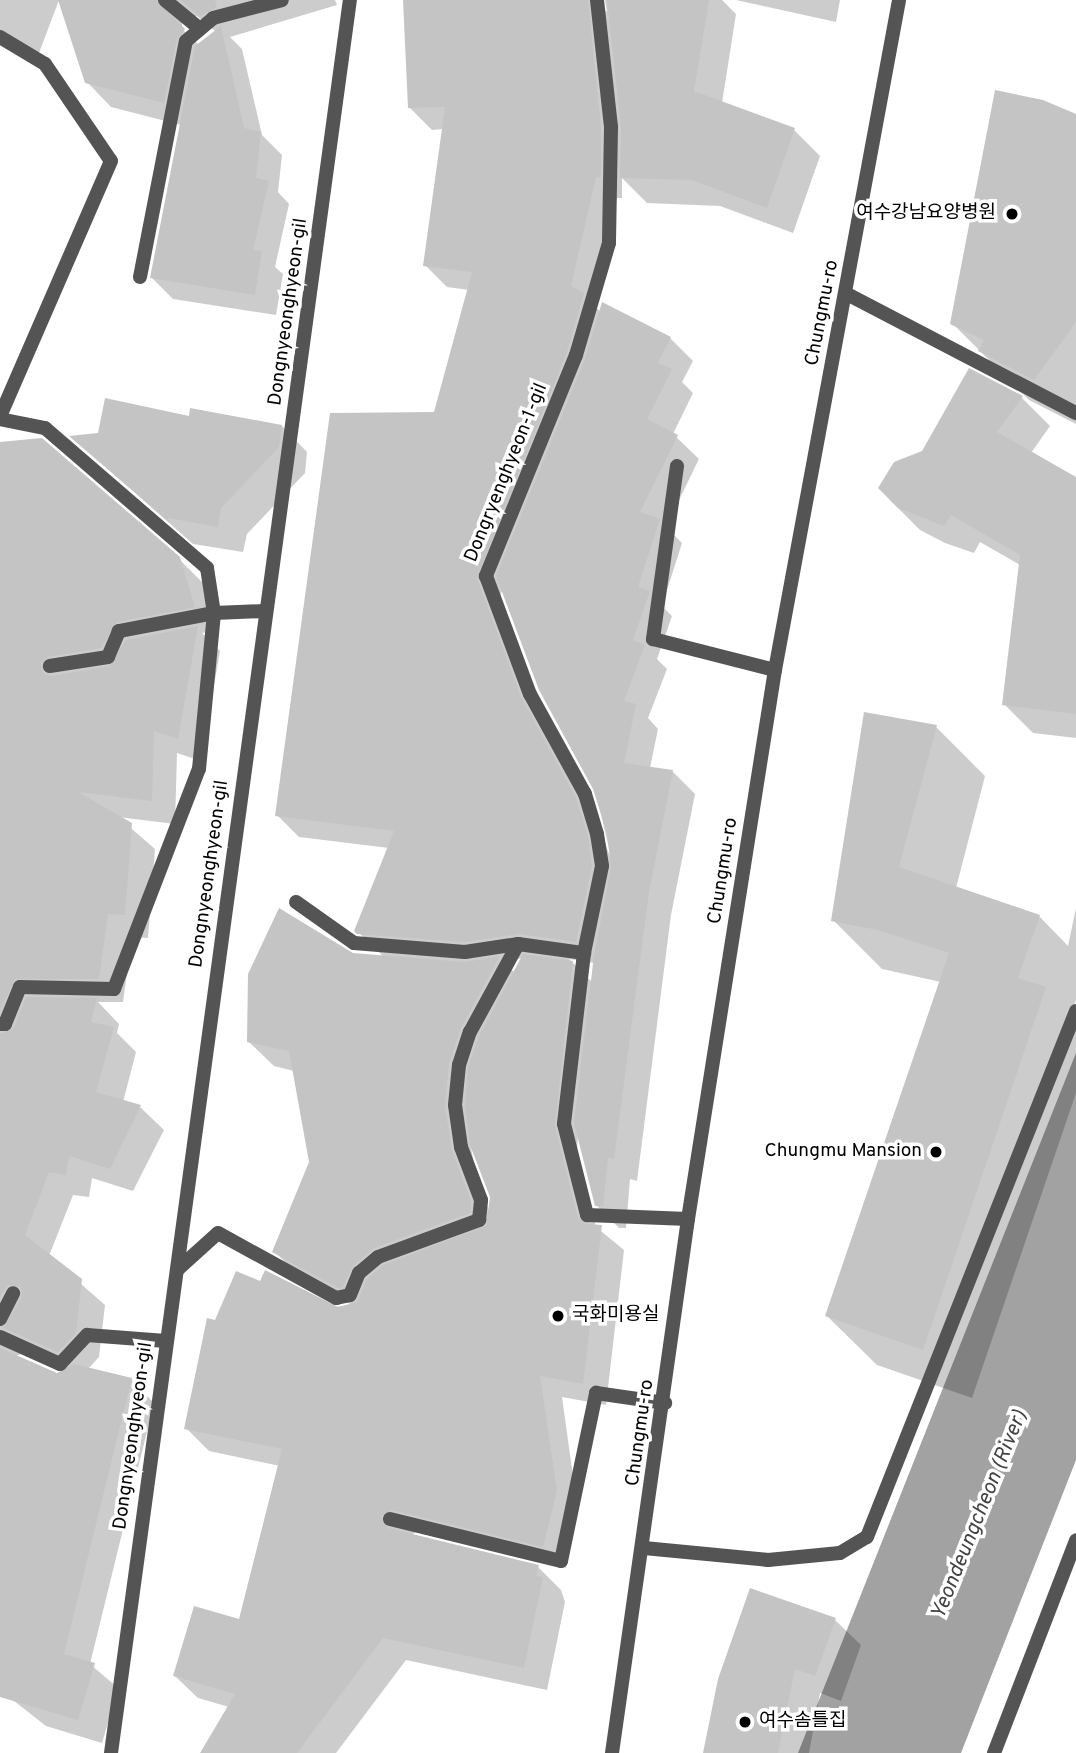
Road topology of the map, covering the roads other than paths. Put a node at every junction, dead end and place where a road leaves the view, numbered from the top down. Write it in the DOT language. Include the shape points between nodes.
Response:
graph roads {
  1 [pos="165,0"];
  2 [pos="282,0"];
  3 [pos="350,0"];
  4 [pos="597,0"];
  5 [pos="899,0"];
  6 [pos="200,29"];
  7 [pos="0,37"];
  8 [pos="140,277"];
  9 [pos="847,294"];
  10 [pos="1076,413"];
  11 [pos="0,417"];
  12 [pos="677,466"];
  13 [pos="264,611"];
  14 [pos="214,613"];
  15 [pos="50,666"];
  16 [pos="775,670"];
  17 [pos="296,902"];
  18 [pos="518,944"];
  19 [pos="584,953"];
  20 [pos="1076,1011"];
  21 [pos="0,1024"];
  22 [pos="688,1219"];
  23 [pos="177,1270"];
  24 [pos="13,1293"];
  25 [pos="0,1319"];
  26 [pos="0,1337"];
  27 [pos="166,1341"];
  28 [pos="665,1403"];
  29 [pos="390,1519"];
  30 [pos="1076,1540"];
  31 [pos="644,1548"];
  32 [pos="111,1753"];
  33 [pos="612,1753"];
  34 [pos="994,1753"];
  1 -- 6 [label="street"];
  2 -- 6 [label="street" via="214,18"];
  3 -- 13 [label="street, Dongnyeonghyeon-gil"];
  4 -- 19 [label="street, Dongryenghyeon-1-gil" via="611,127 609,243 576,355 485,576 530,694 585,794 597,834 602,866"];
  5 -- 9 [label="street, Chungmu-ro"];
  6 -- 8 [label="street" via="186,41"];
  7 -- 11 [label="street" via="17,43 45,64 111,161"];
  9 -- 10 [label="street"];
  9 -- 16 [label="street, Chungmu-ro"];
  11 -- 14 [label="street" via="45,428 169,533 207,568"];
  12 -- 16 [label="street" via="653,639"];
  13 -- 14 [label="street"];
  13 -- 23 [label="street, Dongnyeonghyeon-gil"];
  14 -- 15 [label="street" via="120,631 108,657"];
  14 -- 21 [label="street" via="198,769 114,989 20,987 5,1024"];
  16 -- 22 [label="street, Chungmu-ro"];
  17 -- 18 [label="street" via="354,943 465,952"];
  18 -- 19 [label="street"];
  18 -- 23 [label="street" via="470,1032 459,1065 456,1105 461,1147 481,1200 479,1220 378,1257 359,1273 350,1296 336,1298 280,1272 218,1233"];
  19 -- 22 [label="street, Dongryenghyeon-1-gil" via="565,1124 587,1215"];
  20 -- 31 [label="street" via="867,1537 840,1553 768,1560"];
  22 -- 28 [label="street, Chungmu-ro"];
  23 -- 27 [label="street, Dongnyeonghyeon-gil"];
  24 -- 25 [label="street"];
  26 -- 27 [label="street" via="60,1364 88,1335"];
  27 -- 32 [label="street, Dongnyeonghyeon-gil"];
  28 -- 29 [label="street" via="596,1393 561,1561"];
  28 -- 31 [label="street, Chungmu-ro"];
  30 -- 34 [label="street"];
  31 -- 33 [label="street, Chungmu-ro"];
}
